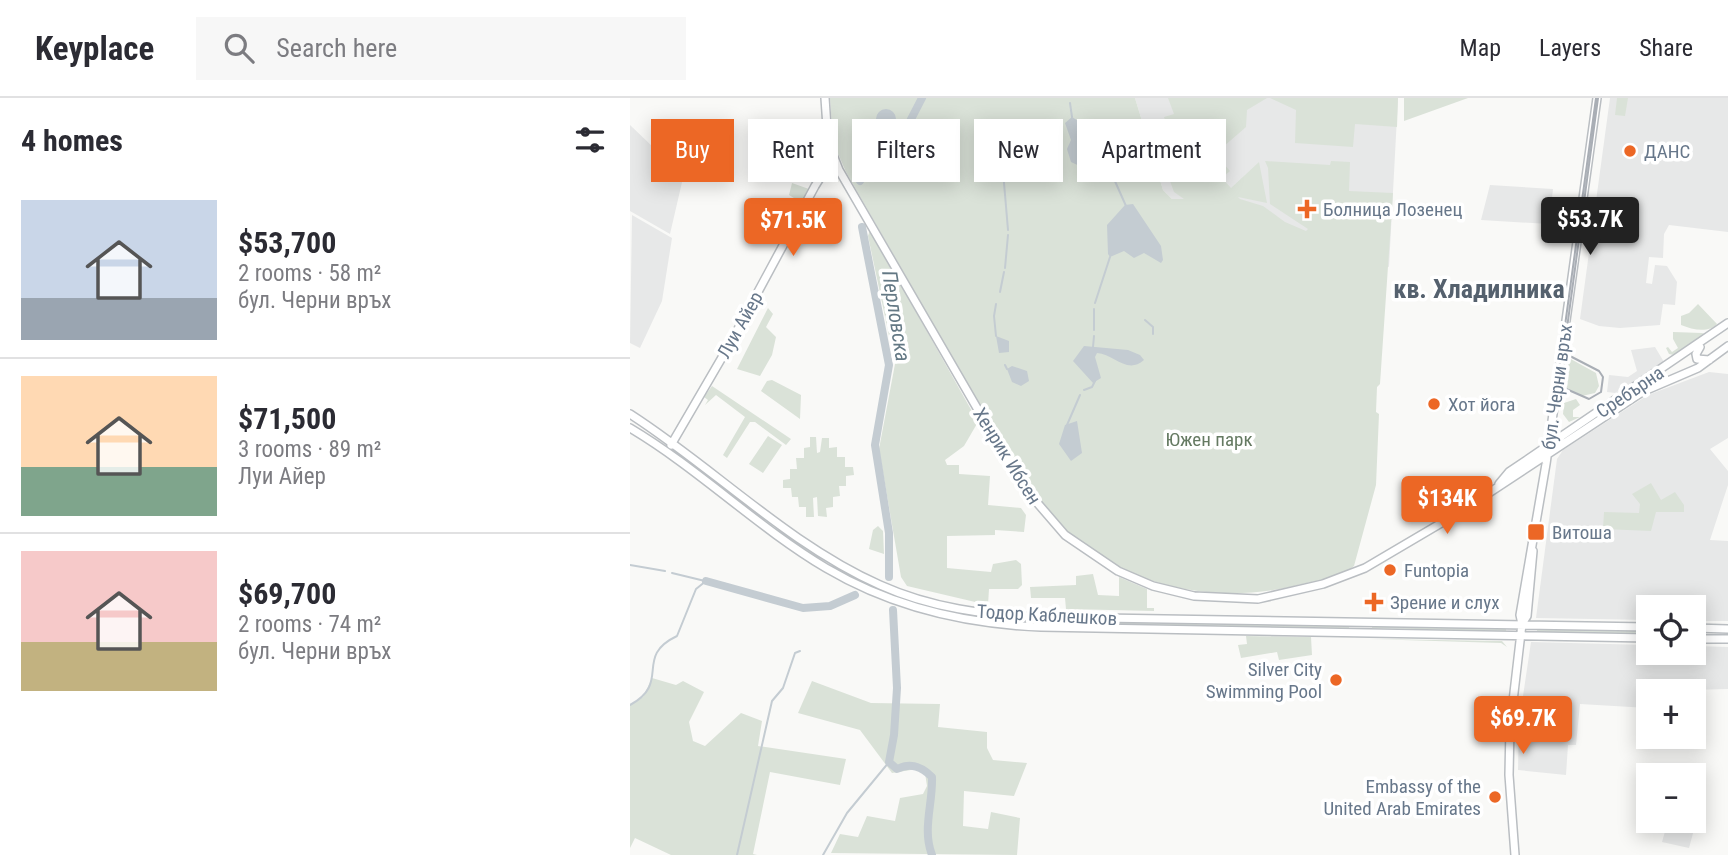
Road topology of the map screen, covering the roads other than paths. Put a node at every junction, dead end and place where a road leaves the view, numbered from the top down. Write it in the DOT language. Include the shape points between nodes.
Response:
graph roads {
  1 [pos="825,98"];
  2 [pos="1597,98"];
  3 [pos="826,119"];
  4 [pos="838,168"];
  5 [pos="818,182"];
  6 [pos="1728,323"];
  7 [pos="1702,343"];
  8 [pos="1728,346"];
  9 [pos="1711,359"];
  10 [pos="630,414"];
  11 [pos="1552,423"];
  12 [pos="630,428"];
  13 [pos="1571,432"];
  14 [pos="672,442"];
  15 [pos="1548,451"];
  16 [pos="668,452"];
  17 [pos="1522,624"];
  18 [pos="1636,627"];
  19 [pos="1706,628"];
  20 [pos="1728,629"];
  21 [pos="1521,634"];
  22 [pos="1636,638"];
  23 [pos="1706,639"];
  24 [pos="1728,639"];
  25 [pos="1515,855"];
  1 -- 3 [label="main road, Хенрик Ибсен"];
  2 -- 11 [label="main road, бул. Черни връх"];
  4 -- 15 [label="main road, Хенрик Ибсен" via="1021,484 1054,525 1118,571 1153,586 1208,599 1249,600 1323,584 1365,568 1497,487 1509,471"];
  5 -- 14 [label="main road, Луи Айер"];
  6 -- 7 [label="main road, Сребърна"];
  7 -- 9 [label="main road" via="1697,359"];
  7 -- 13 [label="main road, Сребърна"];
  8 -- 9 [label="main road, Сребърна"];
  9 -- 15 [label="main road, Сребърна" via="1642,392"];
  10 -- 14 [label="main road, Тодор Каблешков"];
  11 -- 13 [label="main road" via="1557,430"];
  11 -- 15 [label="main road, бул. Черни връх"];
  12 -- 16 [label="main road, Тодор Каблешков"];
  13 -- 15 [label="main road, Сребърна"];
  14 -- 16 [label="main road, Луи Айер"];
  14 -- 17 [label="main road, Тодор Каблешков" via="830,559 897,592 959,609 1006,616"];
  15 -- 17 [label="main road, бул. Черни връх"];
  16 -- 21 [label="main road, Тодор Каблешков" via="831,571 905,604 957,618 1041,626"];
  17 -- 18 [label="main road, Тодор Каблешков"];
  17 -- 21 [label="main road, бул. Черни връх"];
  19 -- 20 [label="main road"];
  21 -- 22 [label="main road, Тодор Каблешков"];
  21 -- 25 [label="main road, бул. Черни връх" via="1509,736"];
  23 -- 24 [label="main road"];
}
